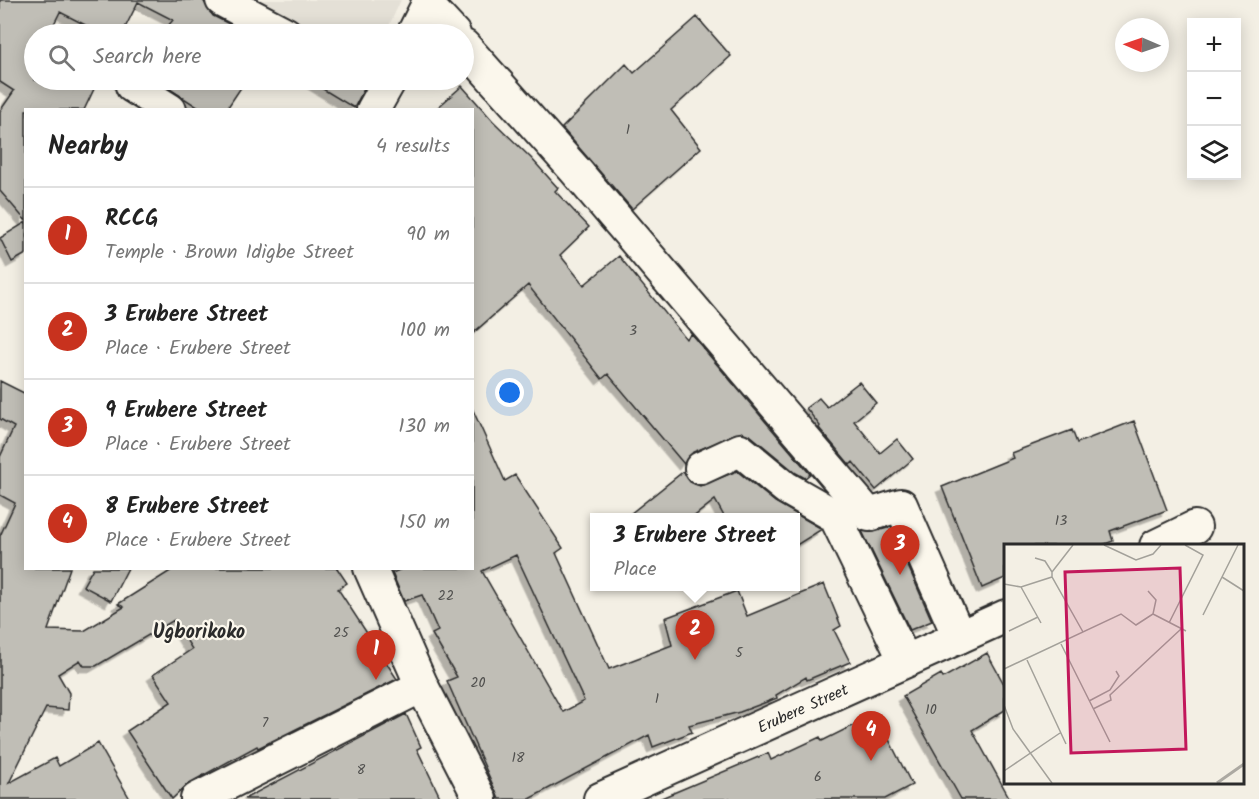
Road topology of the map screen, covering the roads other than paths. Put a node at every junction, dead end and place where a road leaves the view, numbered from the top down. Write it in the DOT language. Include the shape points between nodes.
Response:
graph roads {
  1 [pos="222,0"];
  2 [pos="429,3"];
  3 [pos="267,24"];
  4 [pos="418,24"];
  5 [pos="446,24"];
  6 [pos="474,56"];
  7 [pos="138,90"];
  8 [pos="167,108"];
  9 [pos="700,468"];
  10 [pos="1195,527"];
  11 [pos="1160,544"];
  12 [pos="371,570"];
  13 [pos="1004,616"];
  14 [pos="959,637"];
  15 [pos="905,661"];
  16 [pos="422,686"];
  17 [pos="197,799"];
  18 [pos="480,799"];
  19 [pos="600,799"];
  1 -- 3 [label="street"];
  2 -- 4 [label="street"];
  2 -- 5 [label="street"];
  6 -- 14 [label="street" via="869,515 901,506"];
  7 -- 8 [label="street"];
  9 -- 15 [label="street" via="740,450 786,488 835,516"];
  10 -- 11 [label="street"];
  12 -- 16 [label="street"];
  13 -- 14 [label="street, Erubere Street"];
  14 -- 15 [label="street, Erubere Street"];
  15 -- 19 [label="street, Erubere Street"];
  16 -- 17 [label="street"];
  16 -- 18 [label="street"];
}
